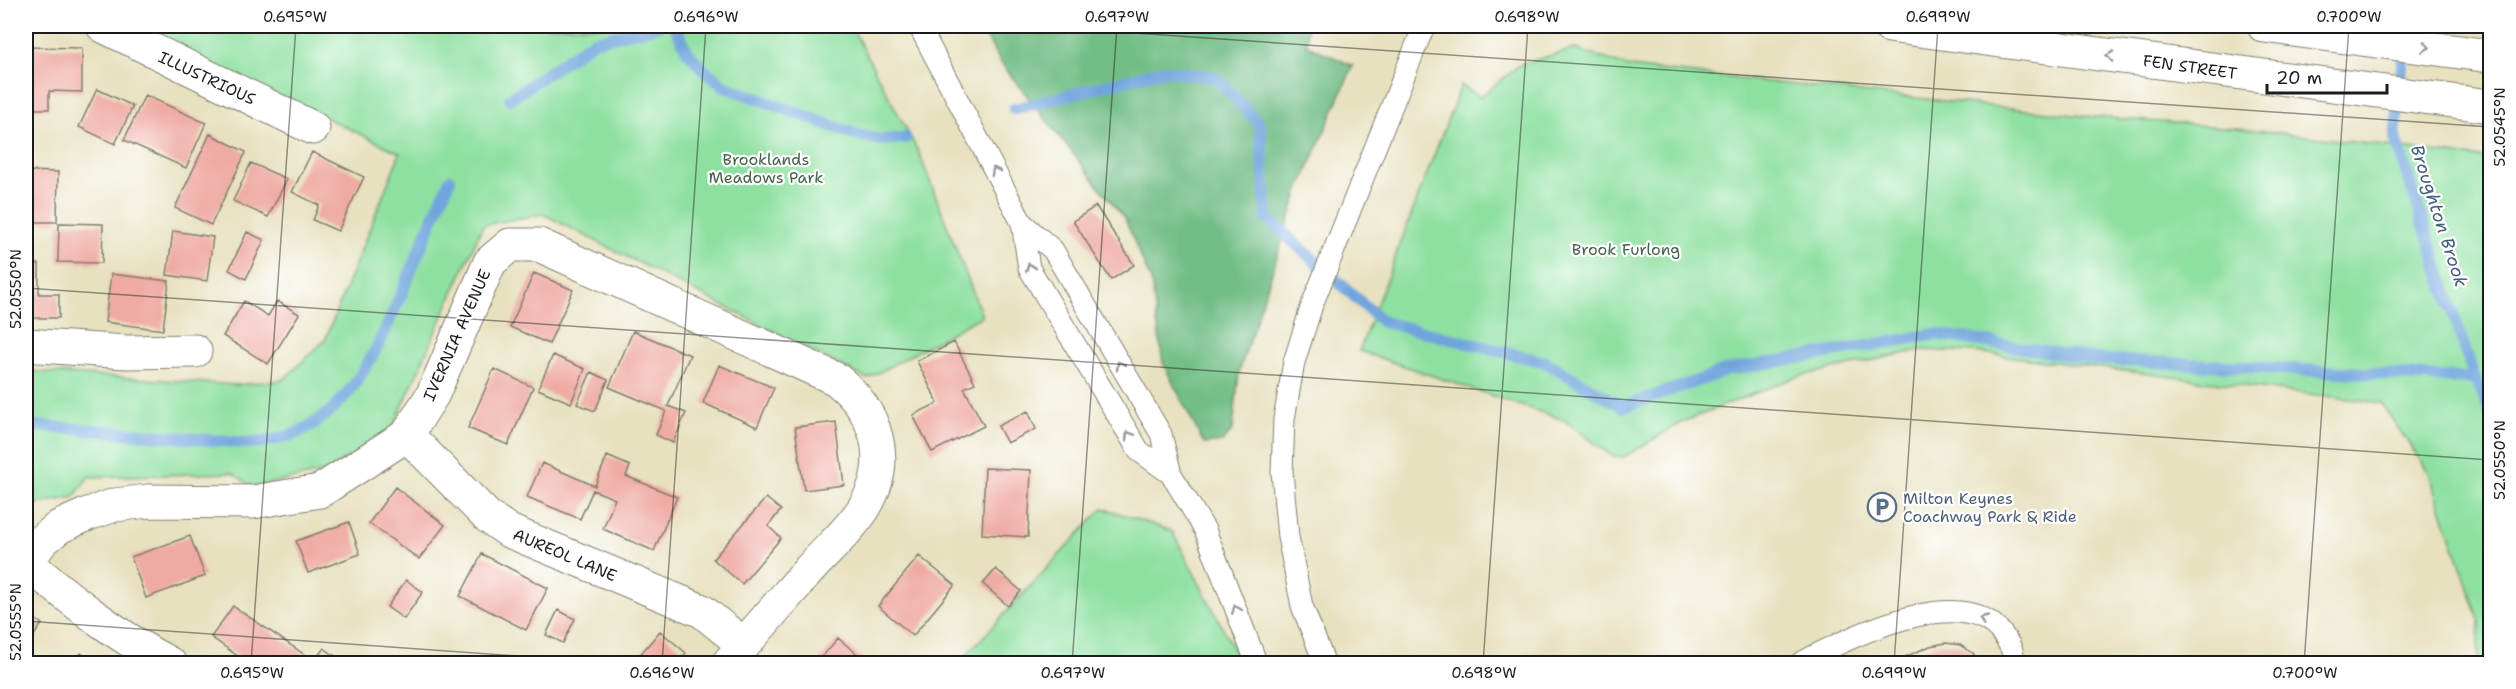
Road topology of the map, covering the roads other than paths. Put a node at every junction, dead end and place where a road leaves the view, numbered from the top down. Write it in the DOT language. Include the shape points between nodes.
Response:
graph roads {
  1 [pos="103,26"];
  2 [pos="919,26"];
  3 [pos="1424,26"];
  4 [pos="1890,26"];
  5 [pos="2264,26"];
  6 [pos="2490,56"];
  7 [pos="2490,106"];
  8 [pos="313,128"];
  9 [pos="1022,223"];
  10 [pos="26,345"];
  11 [pos="195,351"];
  12 [pos="407,435"];
  13 [pos="1171,474"];
  14 [pos="26,562"];
  15 [pos="736,654"];
  16 [pos="170,663"];
  17 [pos="1257,663"];
  18 [pos="1325,663"];
  19 [pos="1799,663"];
  20 [pos="2014,663"];
  1 -- 8 [label="street, ILLUSTRIOUS"];
  9 -- 2 [label="lane, one-way"];
  3 -- 18 [label="lane" via="1312,305 1294,362 1284,419 1282,472 1288,537 1302,606"];
  7 -- 4 [label="street, FEN STREET, one-way"];
  5 -- 6 [label="street, one-way"];
  13 -- 9 [label="lane, one-way" via="1161,434 1053,250"];
  13 -- 9 [label="lane, one-way" via="1140,451 1029,268"];
  10 -- 11 [label="street" via="126,352"];
  12 -- 14 [label="street, IVERNIA AVENUE" via="320,491 253,502 148,501 88,514 59,527"];
  12 -- 15 [label="street, AUREOL LANE" via="487,516 509,531 702,611"];
  12 -- 15 [label="street, IVERNIA AVENUE" via="433,394 490,262 510,245 539,245 836,379 869,414 876,432 879,472 872,492 863,509"];
  17 -- 13 [label="lane, one-way" via="1205,530"];
  14 -- 16 [label="street, IVERNIA AVENUE" via="82,609"];
  20 -- 19 [label="lane, one-way" via="2014,650 1996,625 1949,610 1914,616 1831,646"];
}
